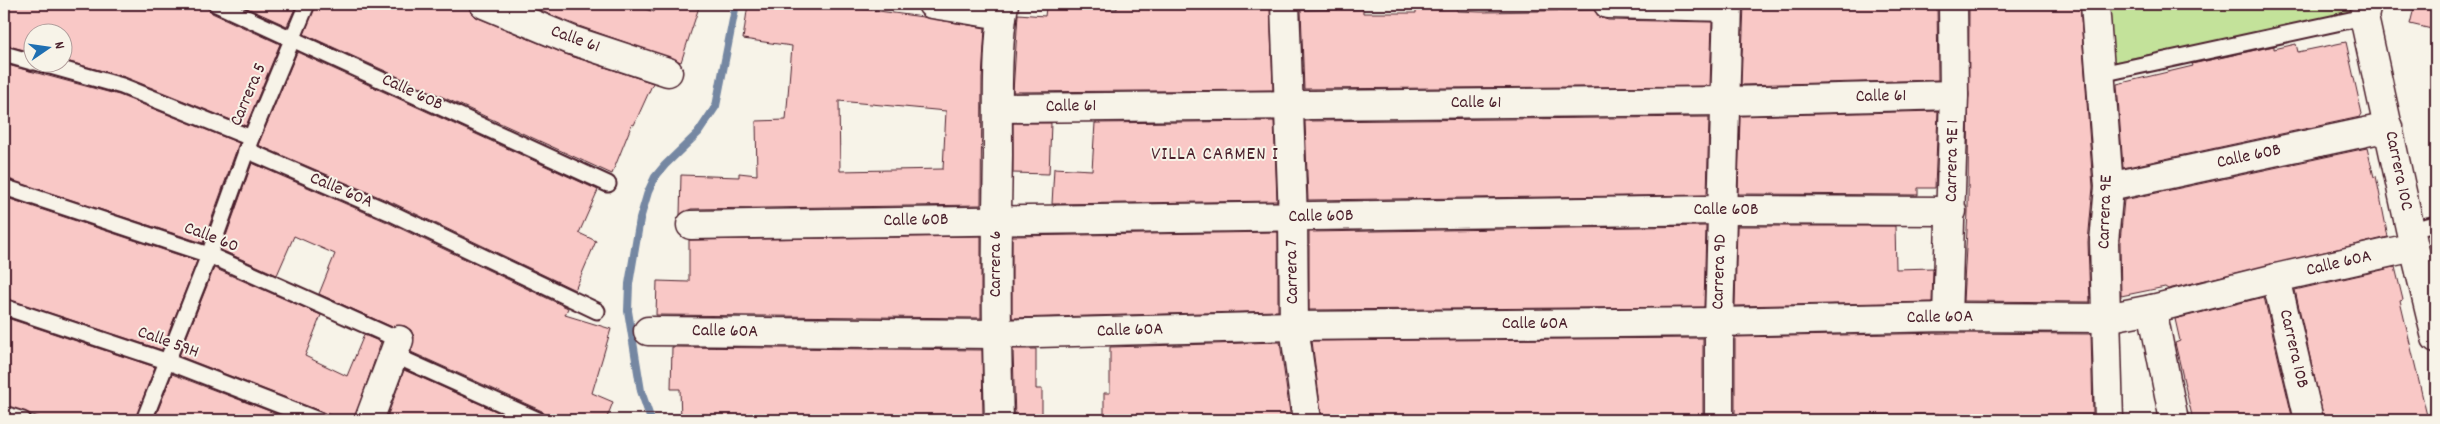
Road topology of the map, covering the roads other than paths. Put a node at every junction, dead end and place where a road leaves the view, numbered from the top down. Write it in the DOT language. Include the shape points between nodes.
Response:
graph roads {
  1 [pos="216,4"];
  2 [pos="307,4"];
  3 [pos="484,4"];
  4 [pos="932,4"];
  5 [pos="1286,4"];
  6 [pos="1608,4"];
  7 [pos="1953,4"];
  8 [pos="2095,4"];
  9 [pos="1728,6"];
  10 [pos="968,7"];
  11 [pos="1003,9"];
  12 [pos="2365,10"];
  13 [pos="293,38"];
  14 [pos="4,54"];
  15 [pos="22,59"];
  16 [pos="71,72"];
  17 [pos="668,72"];
  18 [pos="2101,74"];
  19 [pos="1954,95"];
  20 [pos="1726,101"];
  21 [pos="1289,104"];
  22 [pos="998,108"];
  23 [pos="2389,127"];
  24 [pos="248,144"];
  25 [pos="608,184"];
  26 [pos="4,187"];
  27 [pos="2109,187"];
  28 [pos="1722,210"];
  29 [pos="1952,211"];
  30 [pos="1293,218"];
  31 [pos="997,220"];
  32 [pos="691,225"];
  33 [pos="2420,234"];
  34 [pos="209,255"];
  35 [pos="2276,278"];
  36 [pos="4,307"];
  37 [pos="2152,309"];
  38 [pos="597,312"];
  39 [pos="1947,318"];
  40 [pos="2106,318"];
  41 [pos="1718,322"];
  42 [pos="1294,326"];
  43 [pos="648,331"];
  44 [pos="996,334"];
  45 [pos="2436,338"];
  46 [pos="397,347"];
  47 [pos="166,361"];
  48 [pos="4,414"];
  49 [pos="23,420"];
  50 [pos="144,420"];
  51 [pos="318,420"];
  52 [pos="369,420"];
  53 [pos="538,420"];
  54 [pos="999,420"];
  55 [pos="1307,420"];
  56 [pos="1719,420"];
  57 [pos="2109,420"];
  58 [pos="2174,420"];
  59 [pos="2309,420"];
  1 -- 13 [label="lane, Calle 60B"];
  2 -- 13 [label="lane, Carrera 5"];
  3 -- 17 [label="street, Calle 61" via="571,40"];
  4 -- 10 [label="street"];
  5 -- 21 [label="street, Carrera 7"];
  6 -- 9 [label="street"];
  7 -- 19 [label="street, Carrera 9E 1"];
  8 -- 18 [label="street, Carrera 9E"];
  9 -- 20 [label="street, Carrera 9D"];
  10 -- 11 [label="street"];
  11 -- 22 [label="street, Carrera 6"];
  12 -- 18 [label="lane"];
  12 -- 23 [label="street, Carrera 10C"];
  13 -- 24 [label="lane, Carrera 5"];
  13 -- 25 [label="lane, Calle 60B"];
  14 -- 15 [label="lane, Calle 60A"];
  16 -- 24 [label="lane, Calle 60A" via="122,86"];
  18 -- 27 [label="street, Carrera 9E"];
  19 -- 20 [label="street, Calle 61"];
  19 -- 29 [label="street, Carrera 9E 1"];
  20 -- 21 [label="street, Calle 61"];
  20 -- 28 [label="street, Carrera 9D"];
  21 -- 22 [label="street, Calle 61"];
  21 -- 30 [label="street, Carrera 7"];
  22 -- 31 [label="street, Carrera 6"];
  23 -- 27 [label="street, Calle 60B"];
  23 -- 33 [label="street, Carrera 10C"];
  24 -- 34 [label="lane, Carrera 5"];
  24 -- 38 [label="lane, Calle 60A"];
  26 -- 34 [label="lane, Calle 60"];
  27 -- 40 [label="street, Carrera 9E" via="2104,242"];
  28 -- 29 [label="street, Calle 60B"];
  28 -- 30 [label="street, Calle 60B"];
  28 -- 41 [label="street, Carrera 9D"];
  29 -- 39 [label="street, Carrera 9E 1"];
  30 -- 31 [label="street, Calle 60B"];
  30 -- 42 [label="street, Carrera 7"];
  31 -- 32 [label="street, Calle 60B"];
  31 -- 44 [label="street, Carrera 6"];
  33 -- 35 [label="street, Calle 60A"];
  33 -- 45 [label="street, Carrera 10C"];
  34 -- 46 [label="lane, Calle 60"];
  34 -- 47 [label="lane, Carrera 5"];
  35 -- 37 [label="street, Calle 60A"];
  35 -- 59 [label="street, Carrera 10B"];
  36 -- 47 [label="lane, Calle 59H"];
  37 -- 40 [label="street, Calle 60A"];
  37 -- 58 [label="street"];
  39 -- 40 [label="street, Calle 60A"];
  39 -- 41 [label="street, Calle 60A"];
  40 -- 57 [label="street, Carrera 9E"];
  41 -- 42 [label="street, Calle 60A"];
  41 -- 56 [label="street, Carrera 9D"];
  42 -- 44 [label="street, Calle 60A"];
  42 -- 55 [label="street, Carrera 7"];
  43 -- 44 [label="street, Calle 60A"];
  44 -- 54 [label="street, Carrera 6"];
  46 -- 52 [label="street"];
  46 -- 53 [label="lane, Calle 60"];
  47 -- 50 [label="lane, Carrera 5"];
  47 -- 51 [label="lane, Calle 59H"];
  48 -- 49 [label="lane"];
}
